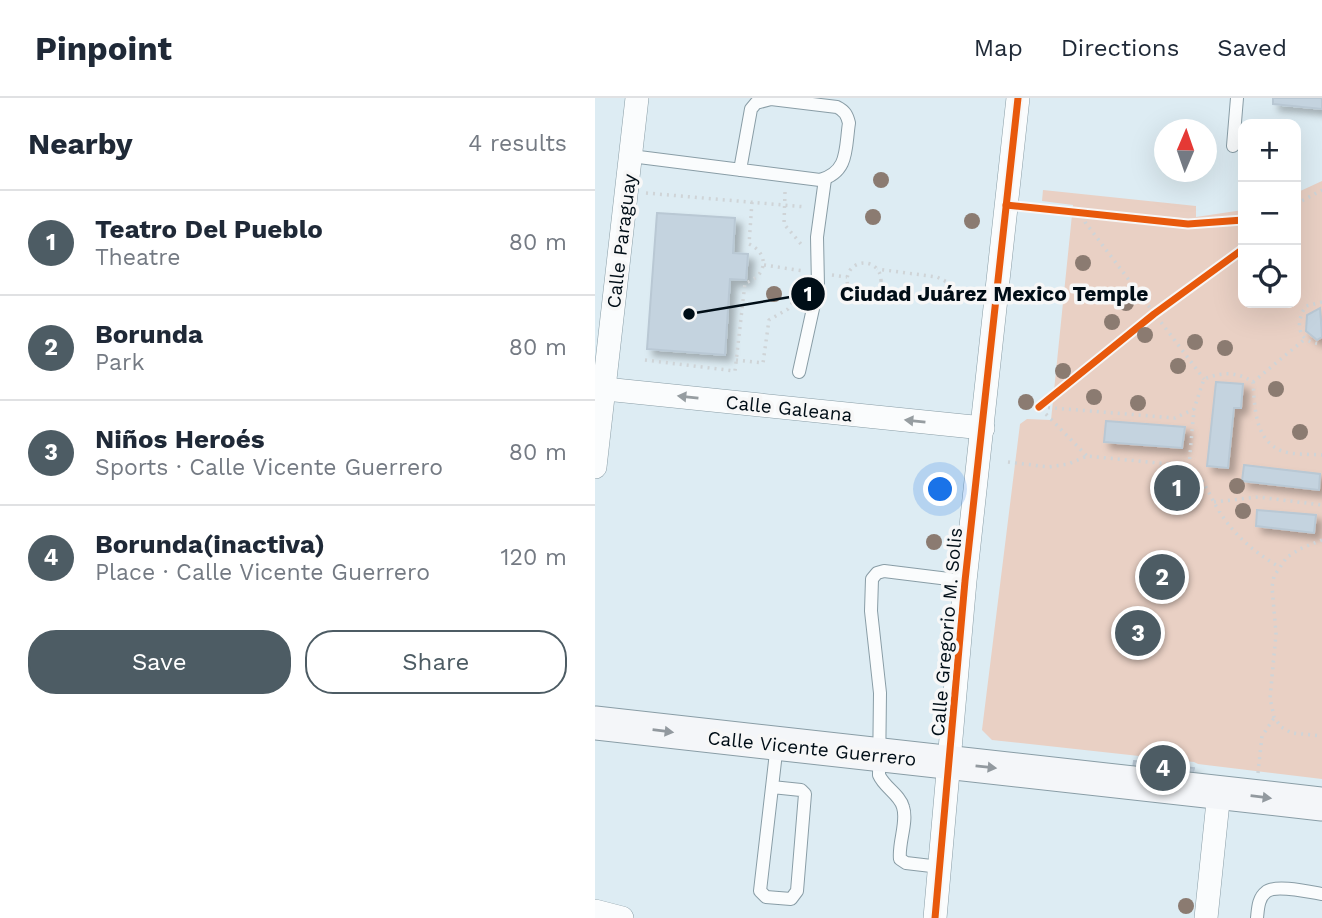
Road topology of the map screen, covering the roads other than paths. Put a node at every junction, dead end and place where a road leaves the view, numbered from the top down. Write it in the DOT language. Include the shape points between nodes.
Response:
graph roads {
  1 [pos="637,98"];
  2 [pos="1018,98"];
  3 [pos="1237,98"];
  4 [pos="1233,146"];
  5 [pos="631,156"];
  6 [pos="740,170"];
  7 [pos="825,179"];
  8 [pos="799,372"];
  9 [pos="599,388"];
  10 [pos="983,428"];
  11 [pos="595,467"];
  12 [pos="965,581"];
  13 [pos="595,723"];
  14 [pos="777,744"];
  15 [pos="880,755"];
  16 [pos="949,763"];
  17 [pos="772,787"];
  18 [pos="1219,792"];
  19 [pos="1322,804"];
  20 [pos="940,867"];
  21 [pos="1322,894"];
  22 [pos="595,911"];
  23 [pos="622,918"];
  24 [pos="935,918"];
  25 [pos="1206,918"];
  26 [pos="1257,918"];
  1 -- 5 [label="street, Calle Paraguay"];
  2 -- 10 [label="street, Calle Gregorio M. Solis"];
  3 -- 4 [label="lane"];
  5 -- 6 [label="lane"];
  5 -- 9 [label="street, Calle Paraguay"];
  6 -- 7 [label="lane"];
  6 -- 7 [label="lane" via="751,109 771,99 844,111 849,123 842,166"];
  7 -- 8 [label="lane" via="817,237 818,286"];
  10 -- 9 [label="street, Calle Galeana, one-way"];
  9 -- 11 [label="street, Calle Paraguay"];
  10 -- 12 [label="street, Calle Gregorio M. Solis"];
  12 -- 15 [label="lane" via="884,571 872,579"];
  12 -- 16 [label="street, Calle Gregorio M. Solis"];
  13 -- 14 [label="main road, Calle Vicente Guerrero, one-way"];
  14 -- 15 [label="main road, Calle Vicente Guerrero"];
  14 -- 17 [label="lane"];
  15 -- 16 [label="main road, Calle Vicente Guerrero"];
  15 -- 20 [label="lane" via="881,781 905,810 900,859"];
  16 -- 18 [label="main road, Calle Vicente Guerrero, one-way"];
  16 -- 20 [label="street, Calle Gregorio M. Solis"];
  17 -- 17 [label="lane" via="761,891 766,897 790,900 797,891 805,794"];
  18 -- 19 [label="main road, Calle Vicente Guerrero, one-way"];
  18 -- 25 [label="street"];
  20 -- 24 [label="street, Calle Gregorio M. Solis"];
  21 -- 26 [label="lane" via="1276,888 1266,891"];
  22 -- 23 [label="street"];
}
